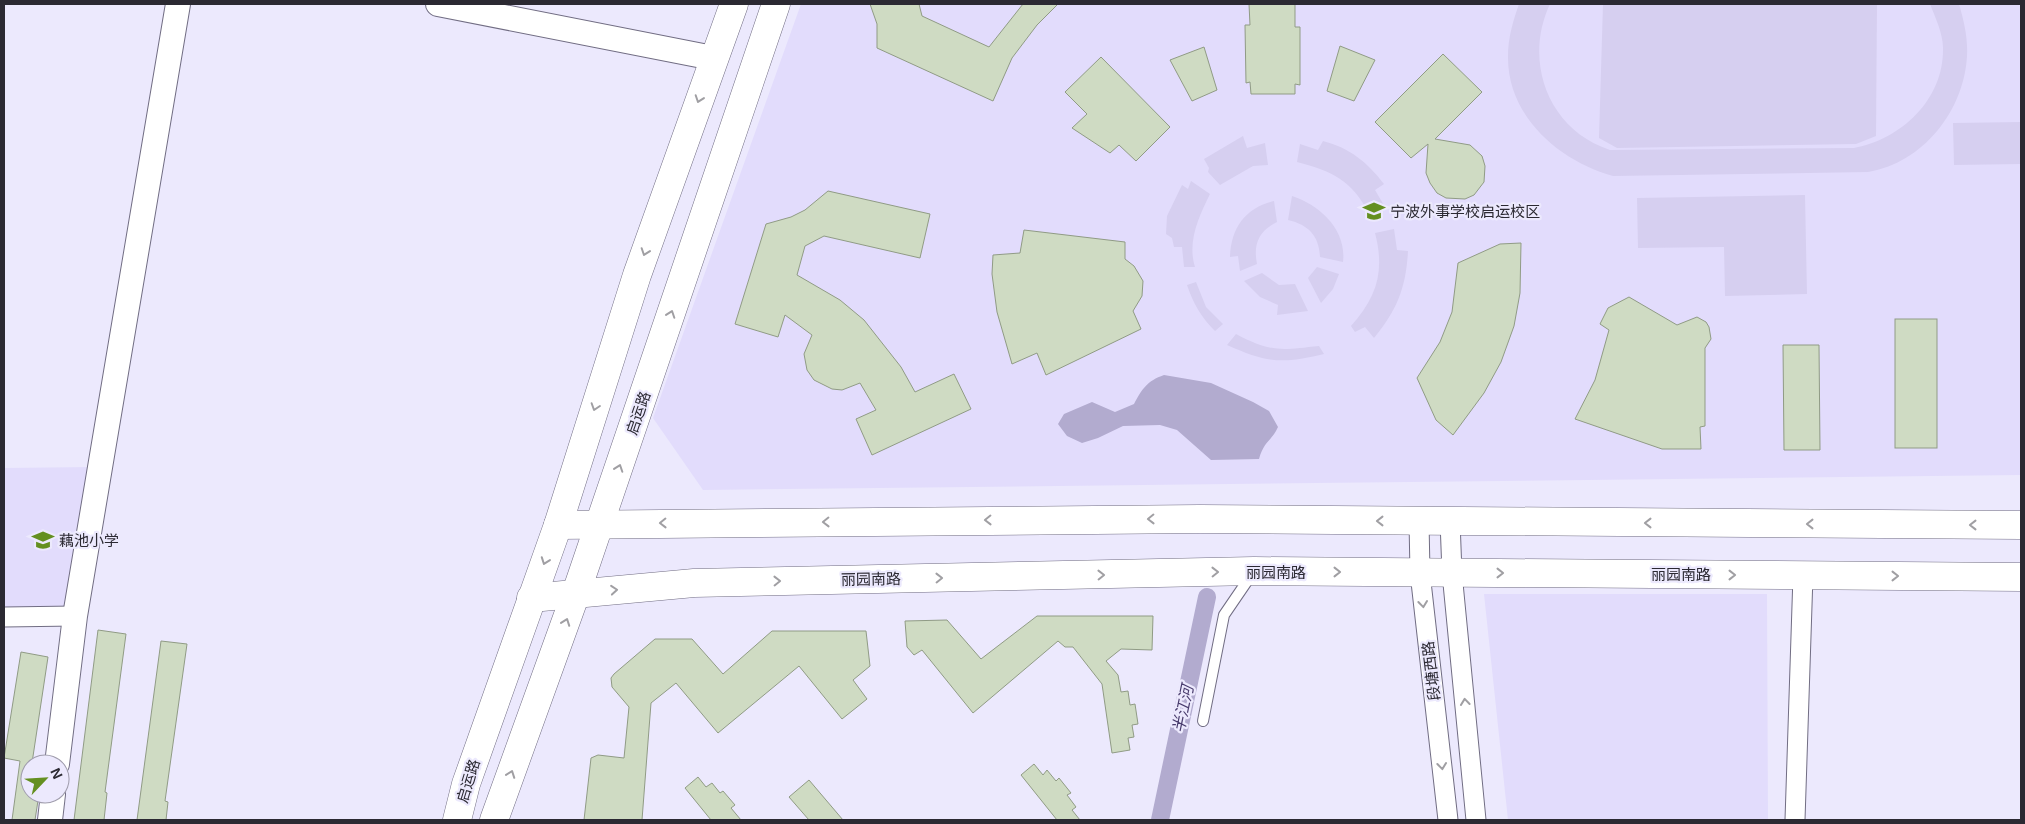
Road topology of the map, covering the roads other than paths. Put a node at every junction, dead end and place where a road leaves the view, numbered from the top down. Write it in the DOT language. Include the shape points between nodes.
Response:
graph roads {
  1 [pos="178,4"];
  2 [pos="438,4"];
  3 [pos="734,4"];
  4 [pos="776,4"];
  5 [pos="713,58"];
  6 [pos="1419,521"];
  7 [pos="1450,521"];
  8 [pos="558,524"];
  9 [pos="600,524"];
  10 [pos="2021,526"];
  11 [pos="1254,571"];
  12 [pos="1420,573"];
  13 [pos="1452,573"];
  14 [pos="1803,575"];
  15 [pos="2021,577"];
  16 [pos="576,593"];
  17 [pos="531,598"];
  18 [pos="75,616"];
  19 [pos="4,617"];
  20 [pos="1203,721"];
  21 [pos="58,754"];
  22 [pos="52,804"];
  23 [pos="50,820"];
  24 [pos="457,820"];
  25 [pos="494,820"];
  26 [pos="1448,820"];
  27 [pos="1476,820"];
  28 [pos="1795,820"];
  1 -- 18 [label="street"];
  2 -- 5 [label="street"];
  3 -- 5 [label="main road, 启运路"];
  9 -- 4 [label="main road, 启运路, one-way"];
  5 -- 8 [label="main road, 启运路, one-way" via="637,276"];
  6 -- 7 [label="main road"];
  6 -- 9 [label="main road, one-way" via="1200,519"];
  6 -- 12 [label="street, 段塘西路"];
  10 -- 7 [label="main road, one-way"];
  7 -- 13 [label="street, 段塘西路"];
  8 -- 9 [label="main road"];
  8 -- 17 [label="main road, 启运路, one-way"];
  9 -- 16 [label="main road, 启运路"];
  11 -- 12 [label="main road, 丽园南路, one-way"];
  16 -- 11 [label="main road, 丽园南路, one-way" via="694,583"];
  11 -- 20 [label="lane" via="1224,615"];
  12 -- 13 [label="main road, 丽园南路"];
  12 -- 26 [label="street, 段塘西路, one-way"];
  13 -- 14 [label="main road, 丽园南路, one-way"];
  27 -- 13 [label="street, 段塘西路, one-way"];
  14 -- 15 [label="main road, 丽园南路, one-way"];
  14 -- 28 [label="street"];
  16 -- 17 [label="main road, 丽园南路"];
  25 -- 16 [label="main road, 启运路, one-way"];
  17 -- 24 [label="main road, 启运路" via="466,784"];
  18 -- 19 [label="street"];
  18 -- 21 [label="street"];
  22 -- 23 [label="street"];
}
